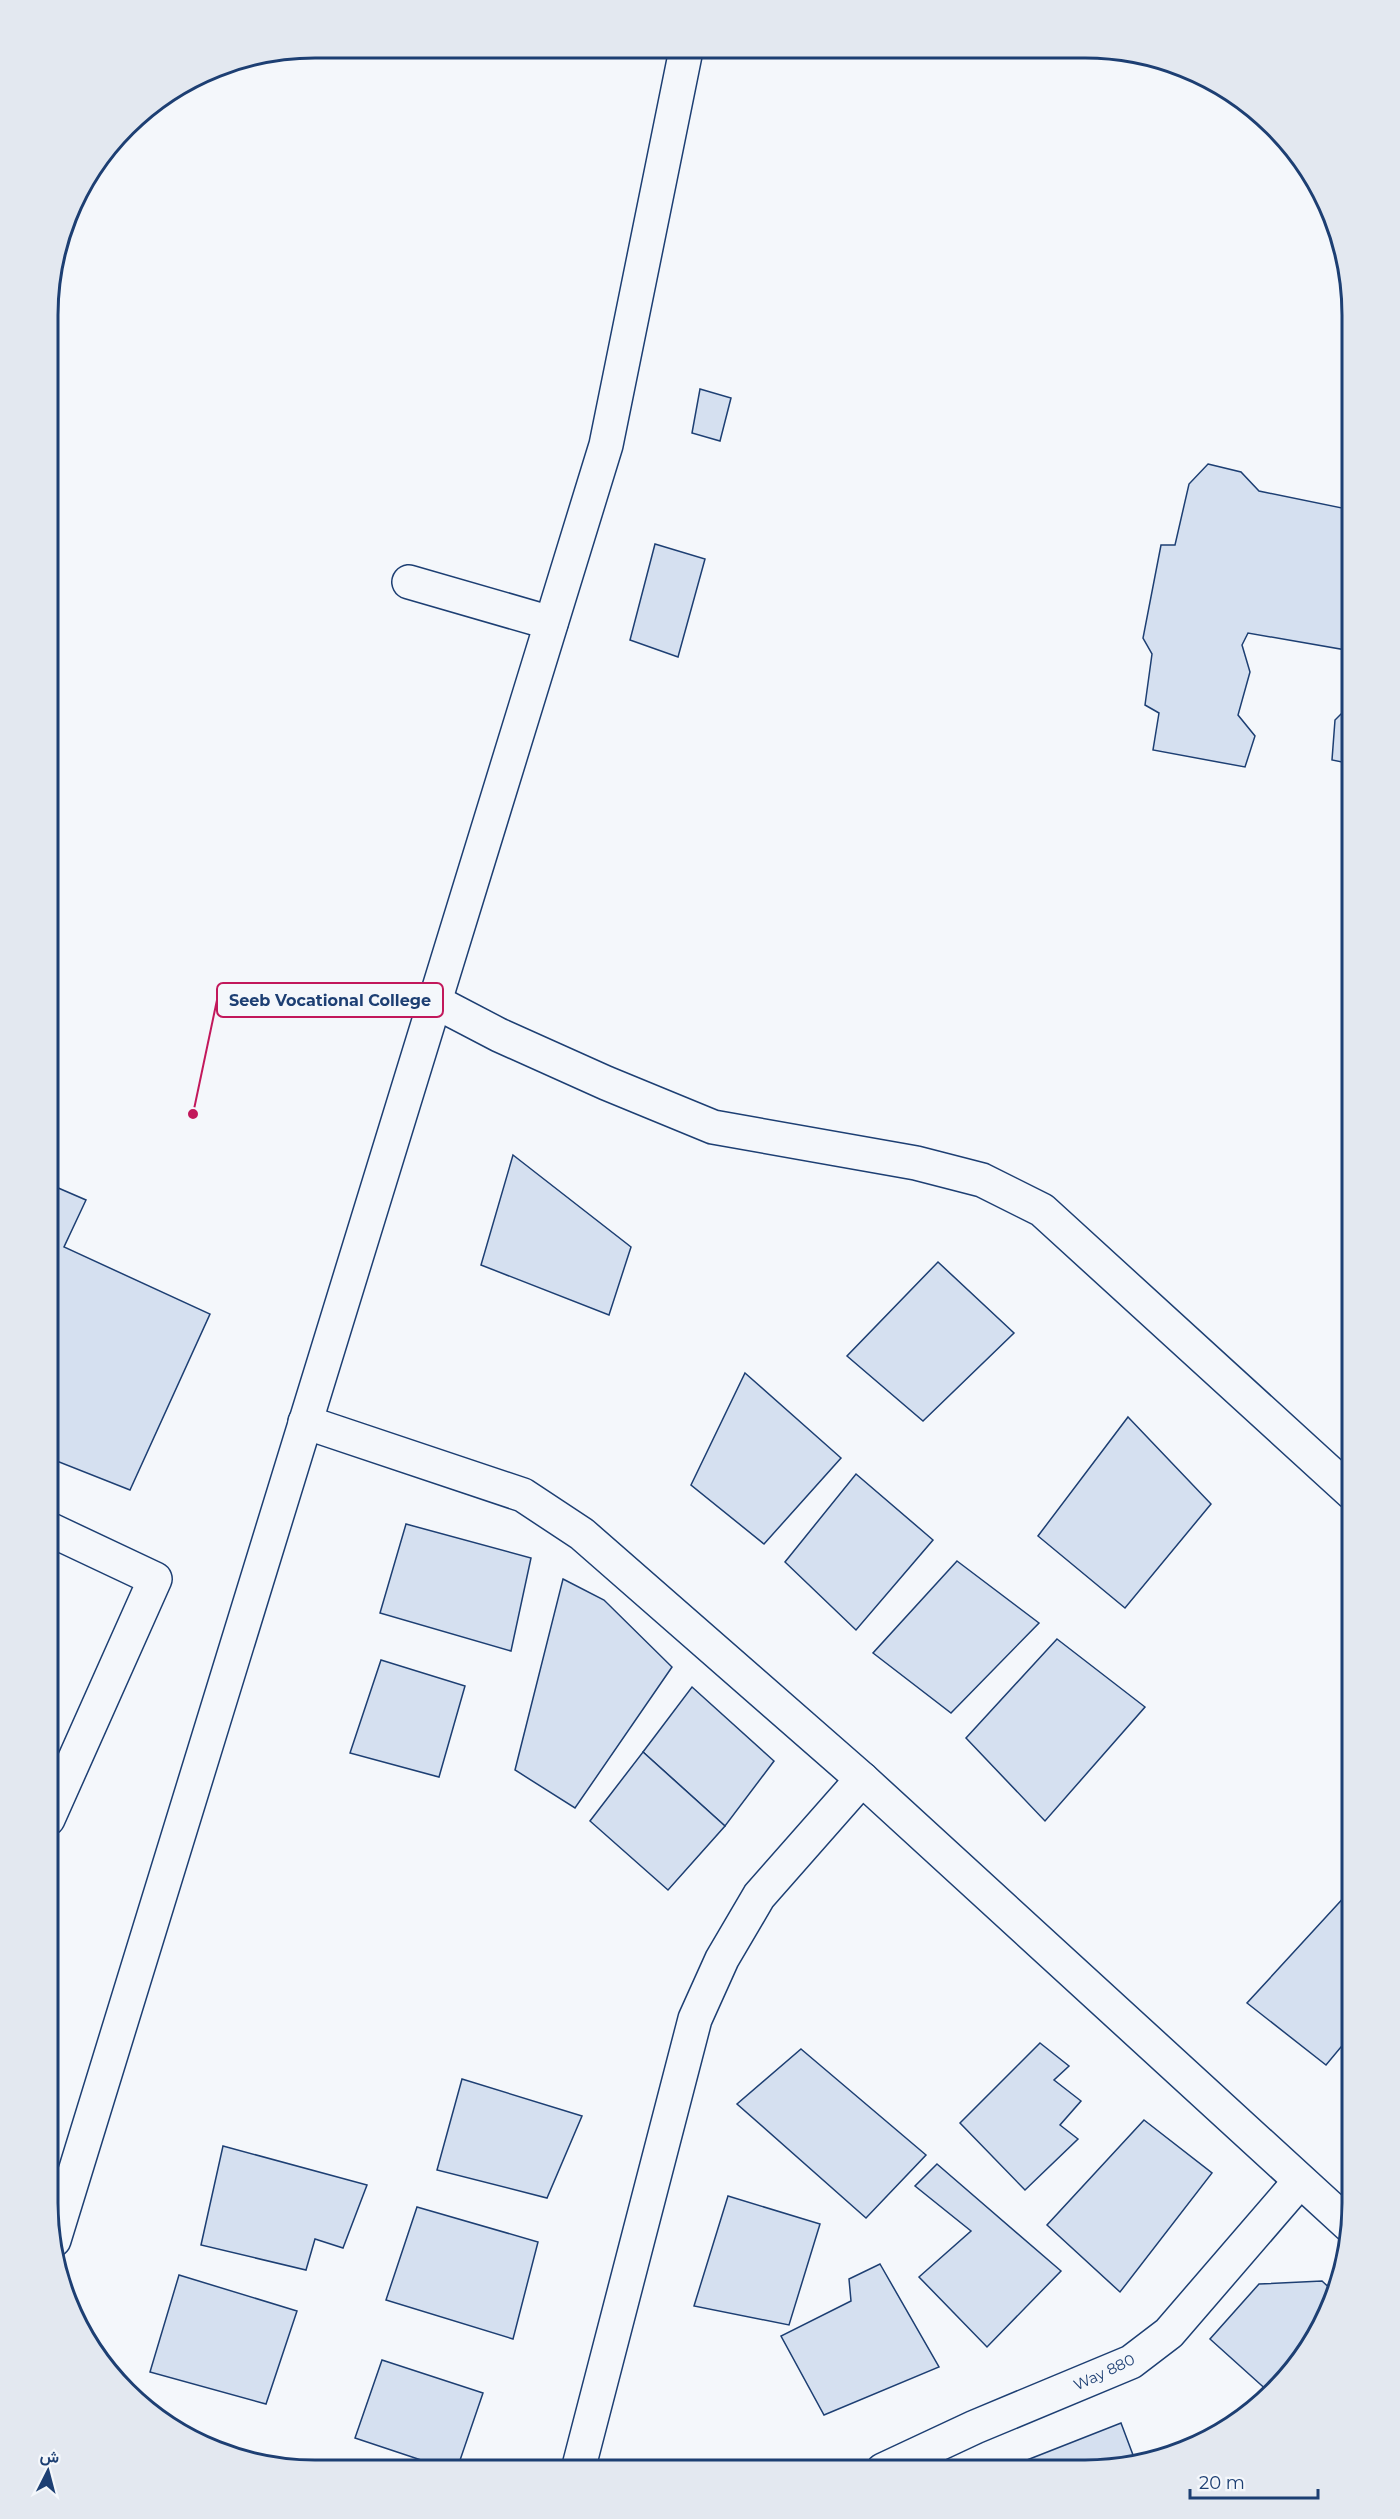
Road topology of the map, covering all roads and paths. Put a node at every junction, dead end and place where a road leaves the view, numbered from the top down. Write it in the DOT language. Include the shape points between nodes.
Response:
graph roads {
  1 [pos="684,58"];
  2 [pos="409,582"];
  3 [pos="551,623"];
  4 [pos="434,1001"];
  5 [pos="305,1422"];
  6 [pos="1342,1484"];
  7 [pos="58,1533"];
  8 [pos="862,1779"];
  9 [pos="58,1797"];
  10 [pos="1300,2181"];
  11 [pos="1341,2218"];
  12 [pos="59,2223"];
  13 [pos="581,2460"];
  14 [pos="904,2460"];
  1 -- 3 [label="street" via="606,445"];
  2 -- 3 [label="street"];
  3 -- 4 [label="street"];
  4 -- 5 [label="street"];
  4 -- 6 [label="street" via="499,1035 713,1127 916,1163 982,1180 1042,1210"];
  5 -- 8 [label="street" via="523,1495 582,1534"];
  5 -- 12 [label="street"];
  7 -- 9 [label="street" via="155,1579"];
  8 -- 10 [label="street"];
  8 -- 13 [label="street" via="759,1896 722,1959 695,2019"];
  10 -- 11 [label="street"];
  10 -- 14 [label="street, Way 880" via="1169,2333 1131,2362"];
}
